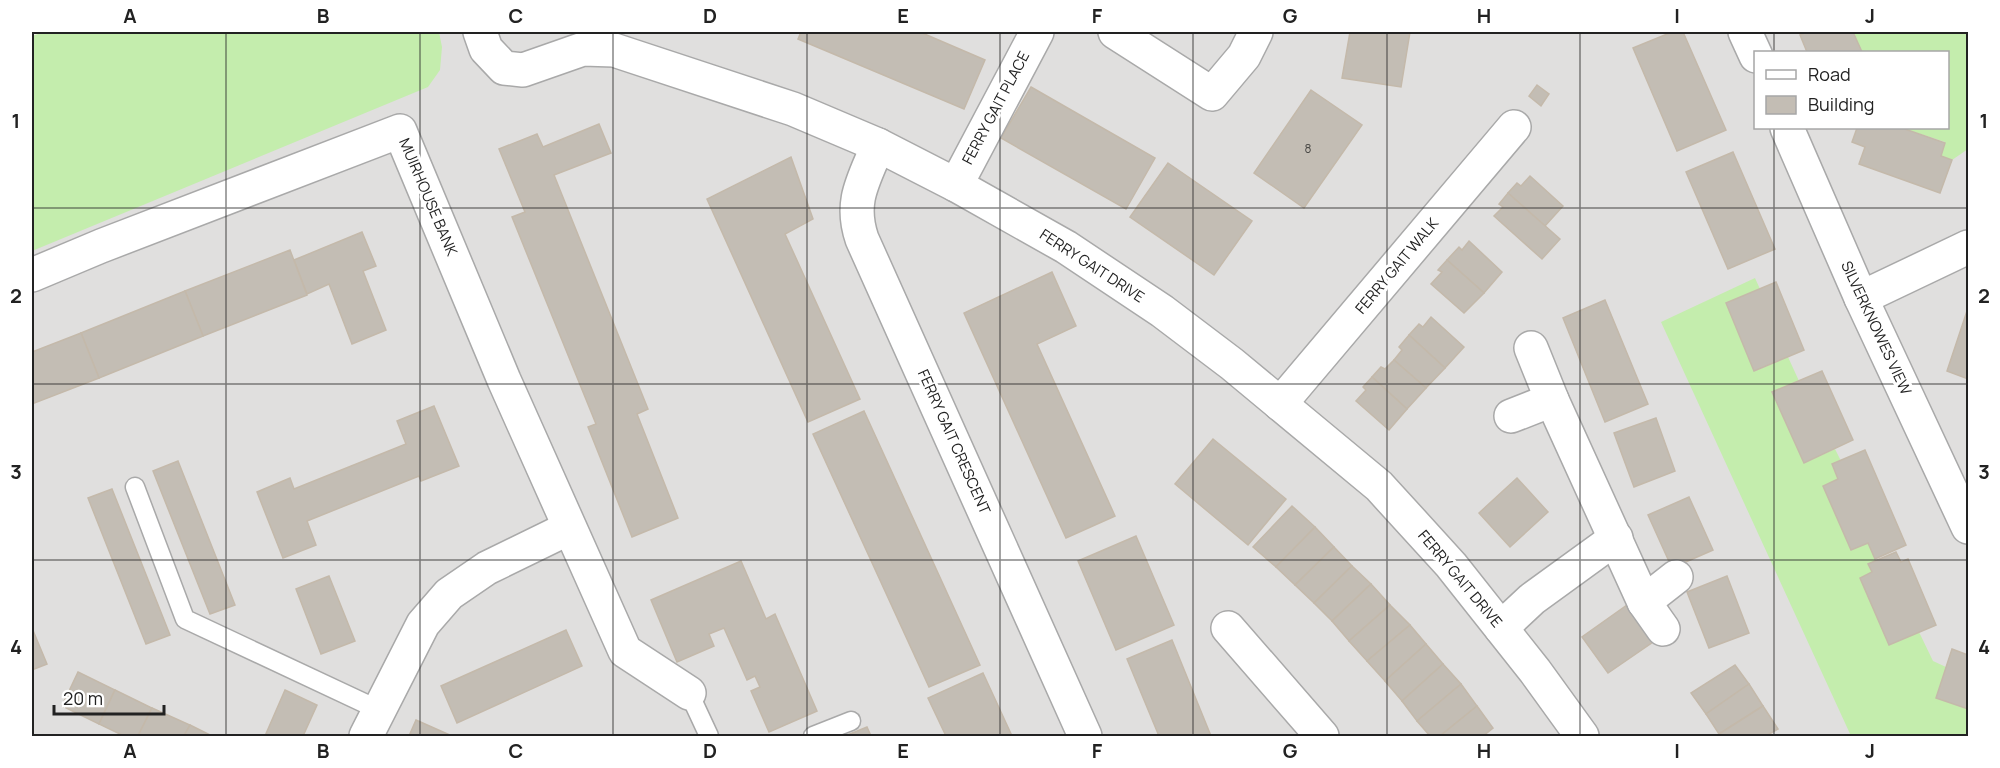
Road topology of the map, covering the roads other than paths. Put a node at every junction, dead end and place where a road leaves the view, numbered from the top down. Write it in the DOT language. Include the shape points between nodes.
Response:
graph roads {
  1 [pos="480,32"];
  2 [pos="1037,32"];
  3 [pos="1115,32"];
  4 [pos="1256,32"];
  5 [pos="1745,32"];
  6 [pos="1754,54"];
  7 [pos="1514,127"];
  8 [pos="1787,129"];
  9 [pos="878,145"];
  10 [pos="956,185"];
  11 [pos="1968,247"];
  12 [pos="32,275"];
  13 [pos="1861,298"];
  14 [pos="1531,348"];
  15 [pos="1552,400"];
  16 [pos="1280,404"];
  17 [pos="1511,416"];
  18 [pos="135,487"];
  19 [pos="1968,527"];
  20 [pos="569,528"];
  21 [pos="1616,538"];
  22 [pos="1676,577"];
  23 [pos="1644,602"];
  24 [pos="1228,628"];
  25 [pos="1501,628"];
  26 [pos="1663,629"];
  27 [pos="689,693"];
  28 [pos="851,721"];
  29 [pos="373,723"];
  30 [pos="709,736"];
  31 [pos="813,736"];
  32 [pos="1085,736"];
  33 [pos="1322,736"];
  34 [pos="1582,736"];
  1 -- 9 [label="street, FERRY GAIT DRIVE" via="486,49 504,68 523,70 583,49 614,50 793,109"];
  2 -- 10 [label="street, FERRY GAIT PLACE"];
  3 -- 4 [label="street" via="1212,94 1244,56"];
  5 -- 6 [label="street"];
  7 -- 16 [label="street, FERRY GAIT WALK"];
  8 -- 13 [label="street, SILVERKNOWES VIEW"];
  9 -- 10 [label="street, FERRY GAIT DRIVE"];
  9 -- 32 [label="street, FERRY GAIT CRESCENT" via="858,196 856,217 860,233"];
  10 -- 16 [label="street, FERRY GAIT DRIVE" via="1066,247 1162,311"];
  11 -- 13 [label="street"];
  12 -- 20 [label="street, MUIRHOUSE BANK" via="400,131"];
  13 -- 19 [label="street, SILVERKNOWES VIEW"];
  14 -- 15 [label="street"];
  15 -- 17 [label="street"];
  15 -- 21 [label="street"];
  16 -- 25 [label="street, FERRY GAIT DRIVE" via="1379,486 1451,565"];
  18 -- 29 [label="lane" via="185,619"];
  20 -- 27 [label="street, MUIRHOUSE BANK" via="625,651"];
  20 -- 29 [label="street" via="487,568 449,594 423,624"];
  21 -- 23 [label="street"];
  21 -- 25 [label="street" via="1532,599"];
  22 -- 23 [label="street"];
  23 -- 26 [label="street"];
  24 -- 33 [label="street"];
  25 -- 34 [label="street, FERRY GAIT DRIVE"];
  27 -- 30 [label="lane, MUIRHOUSE BANK"];
  28 -- 31 [label="lane"];
}
